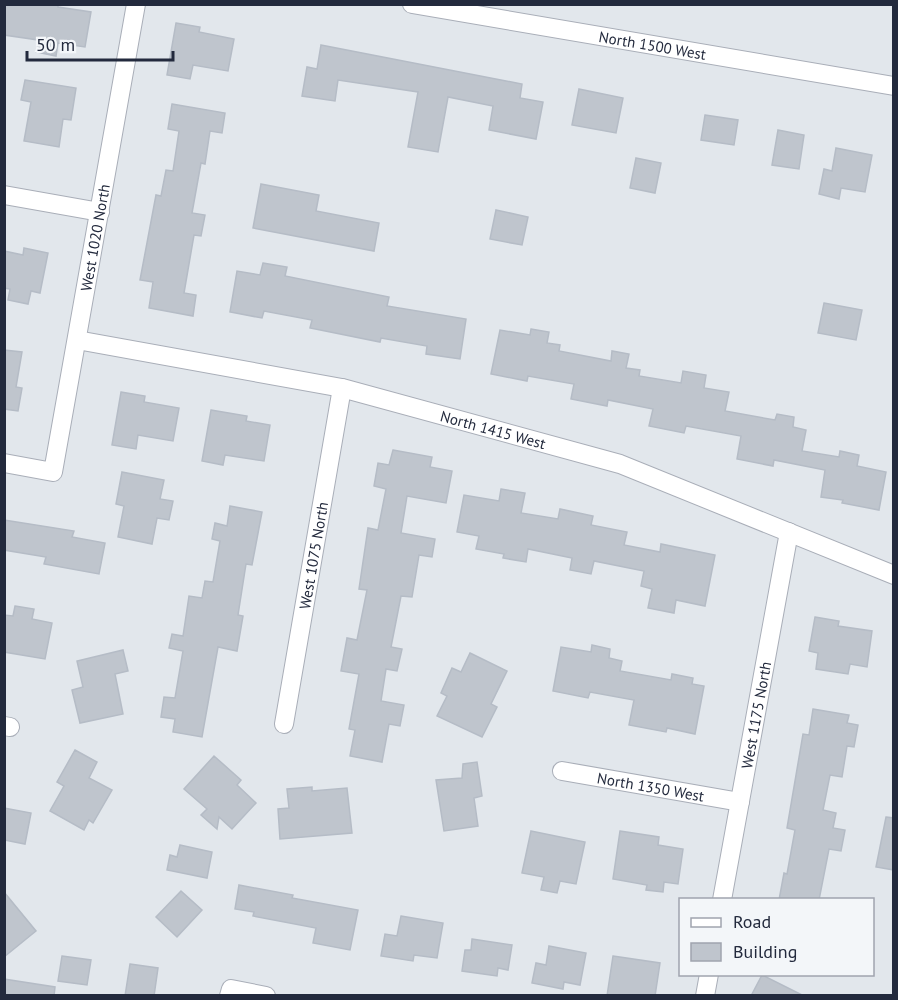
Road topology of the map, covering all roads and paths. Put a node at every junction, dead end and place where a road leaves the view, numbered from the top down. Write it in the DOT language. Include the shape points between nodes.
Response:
graph roads {
  1 [pos="136,4"];
  2 [pos="412,4"];
  3 [pos="894,86"];
  4 [pos="4,195"];
  5 [pos="100,212"];
  6 [pos="77,340"];
  7 [pos="342,388"];
  8 [pos="4,463"];
  9 [pos="789,532"];
  10 [pos="894,575"];
  11 [pos="284,724"];
  12 [pos="562,771"];
  13 [pos="740,802"];
  14 [pos="722,898"];
  15 [pos="709,976"];
  16 [pos="230,992"];
  17 [pos="266,996"];
  18 [pos="705,996"];
  1 -- 5 [label="street, West 1020 North"];
  2 -- 3 [label="street, North 1500 West"];
  4 -- 5 [label="street"];
  5 -- 6 [label="street, West 1020 North"];
  6 -- 7 [label="street, North 1415 West"];
  6 -- 8 [label="street, West 1020 North" via="53,471"];
  7 -- 9 [label="street, North 1415 West" via="620,464"];
  7 -- 11 [label="street, West 1075 North"];
  9 -- 10 [label="street, North 1415 West"];
  9 -- 13 [label="street, West 1175 North"];
  12 -- 13 [label="street, North 1350 West"];
  13 -- 14 [label="street, West 1175 North"];
  15 -- 18 [label="street"];
  16 -- 17 [label="street"];
}
